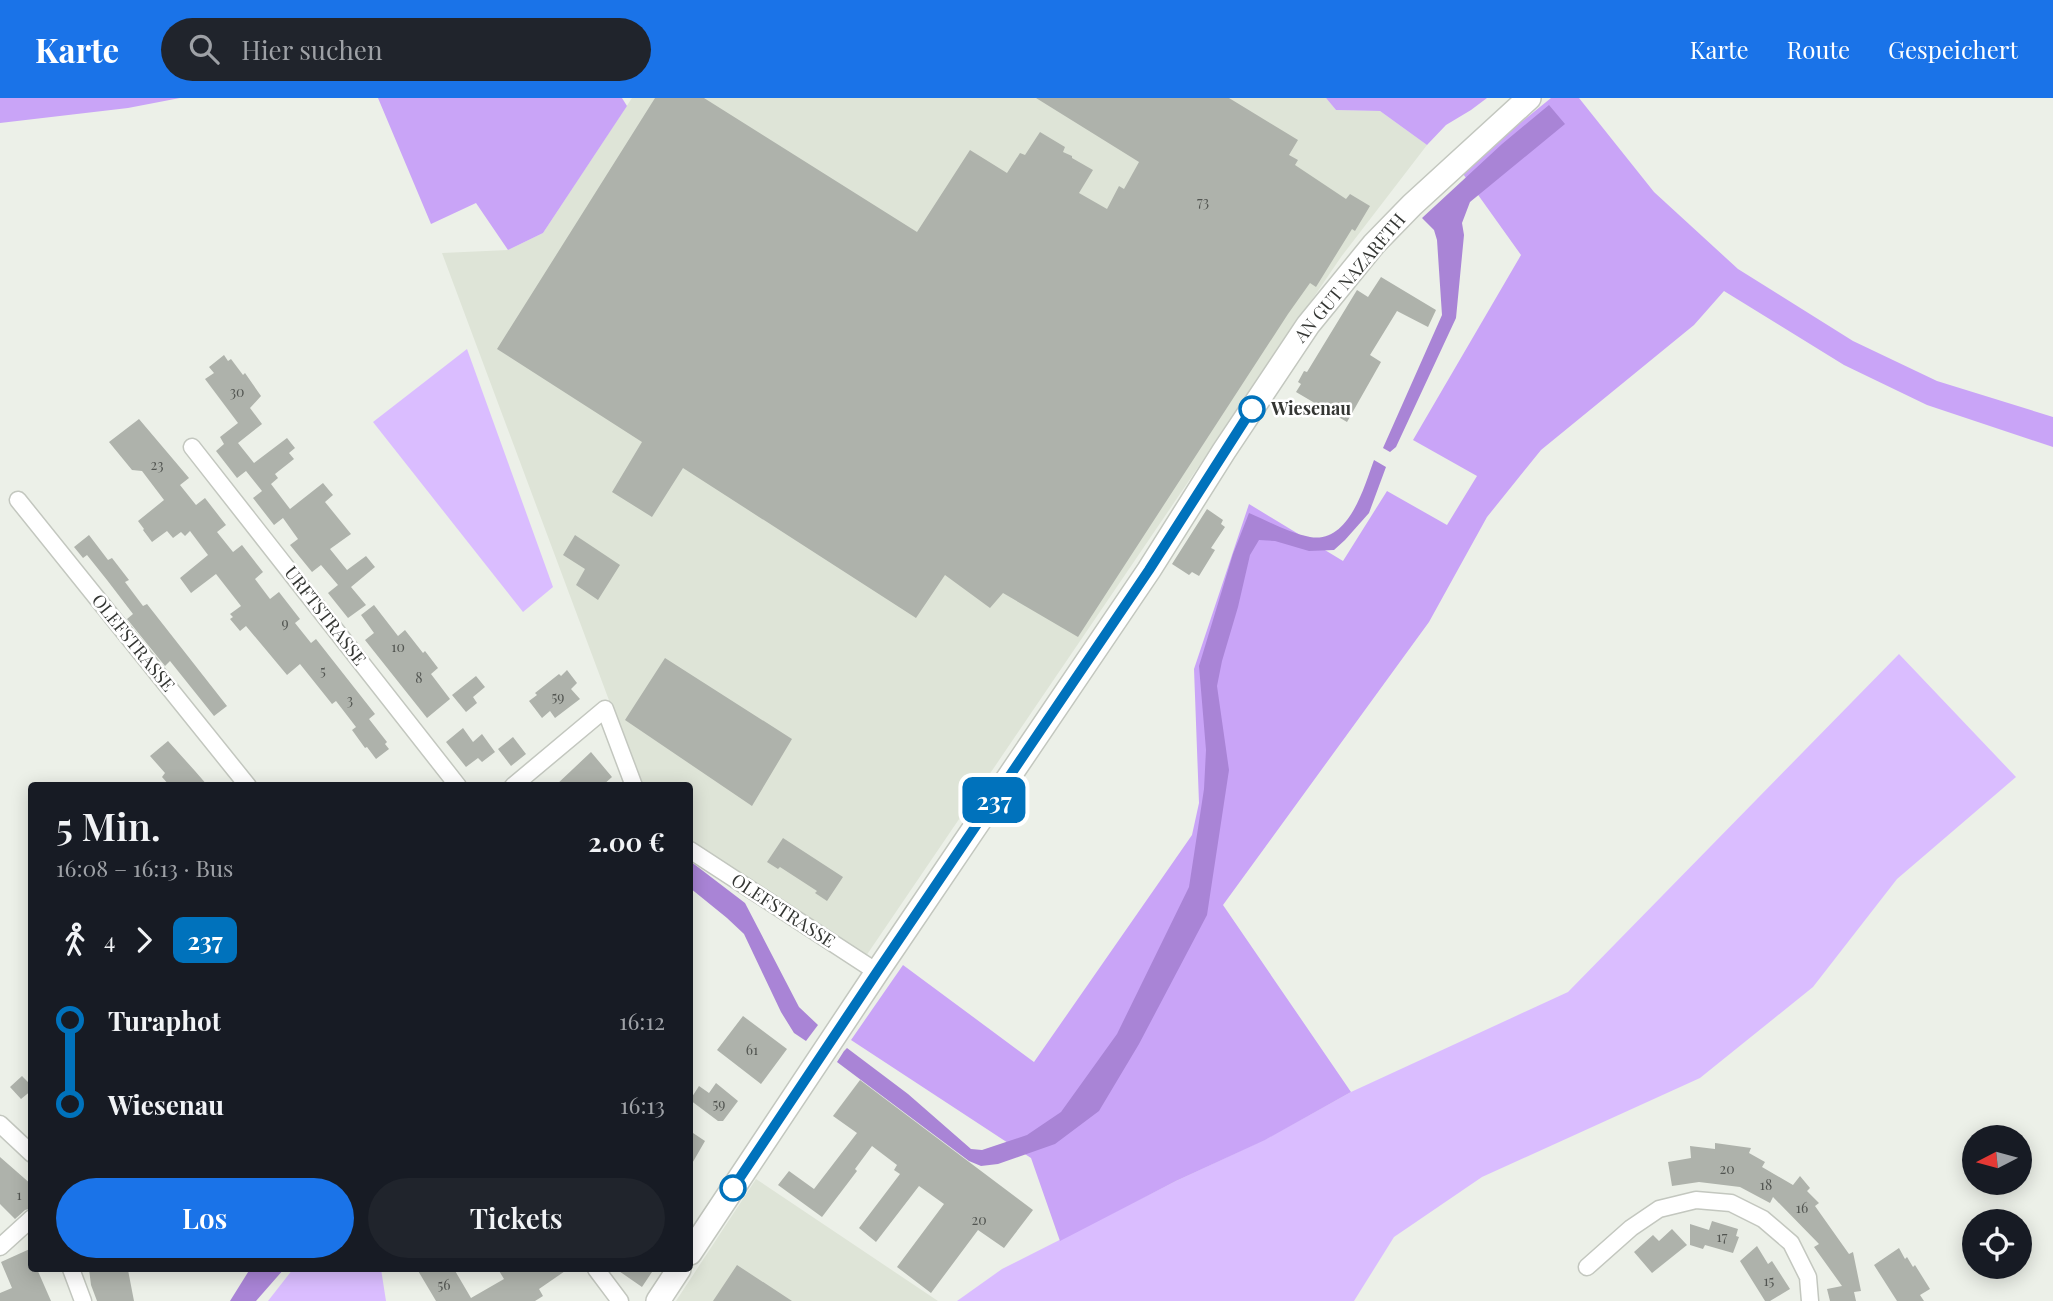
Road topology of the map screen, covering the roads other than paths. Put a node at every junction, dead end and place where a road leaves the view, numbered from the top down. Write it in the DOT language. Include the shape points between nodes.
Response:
graph roads {
  1 [pos="1529,98"];
  2 [pos="192,447"];
  3 [pos="18,500"];
  4 [pos="245,782"];
  5 [pos="455,782"];
  6 [pos="518,782"];
  7 [pos="632,782"];
  8 [pos="693,852"];
  9 [pos="877,972"];
  10 [pos="0,1124"];
  11 [pos="28,1150"];
  12 [pos="28,1222"];
  13 [pos="0,1247"];
  14 [pos="693,1248"];
  15 [pos="1587,1267"];
  16 [pos="72,1272"];
  17 [pos="598,1272"];
  18 [pos="677,1272"];
  19 [pos="83,1301"];
  20 [pos="621,1301"];
  21 [pos="658,1301"];
  22 [pos="1810,1301"];
  1 -- 9 [label="main road, AN GUT NAZARETH" via="1412,205 1308,324 1149,570"];
  2 -- 5 [label="street, URFTSTRASSE"];
  3 -- 4 [label="street, OLEFSTRASSE"];
  6 -- 7 [label="street" via="605,709"];
  8 -- 9 [label="street, OLEFSTRASSE"];
  9 -- 14 [label="main road, AN GUT NAZARETH"];
  10 -- 11 [label="street"];
  12 -- 13 [label="street"];
  15 -- 22 [label="street" via="1659,1209 1696,1199 1731,1203 1763,1219 1791,1243 1808,1278"];
  16 -- 19 [label="street"];
  17 -- 20 [label="street"];
  18 -- 21 [label="main road"];
}
